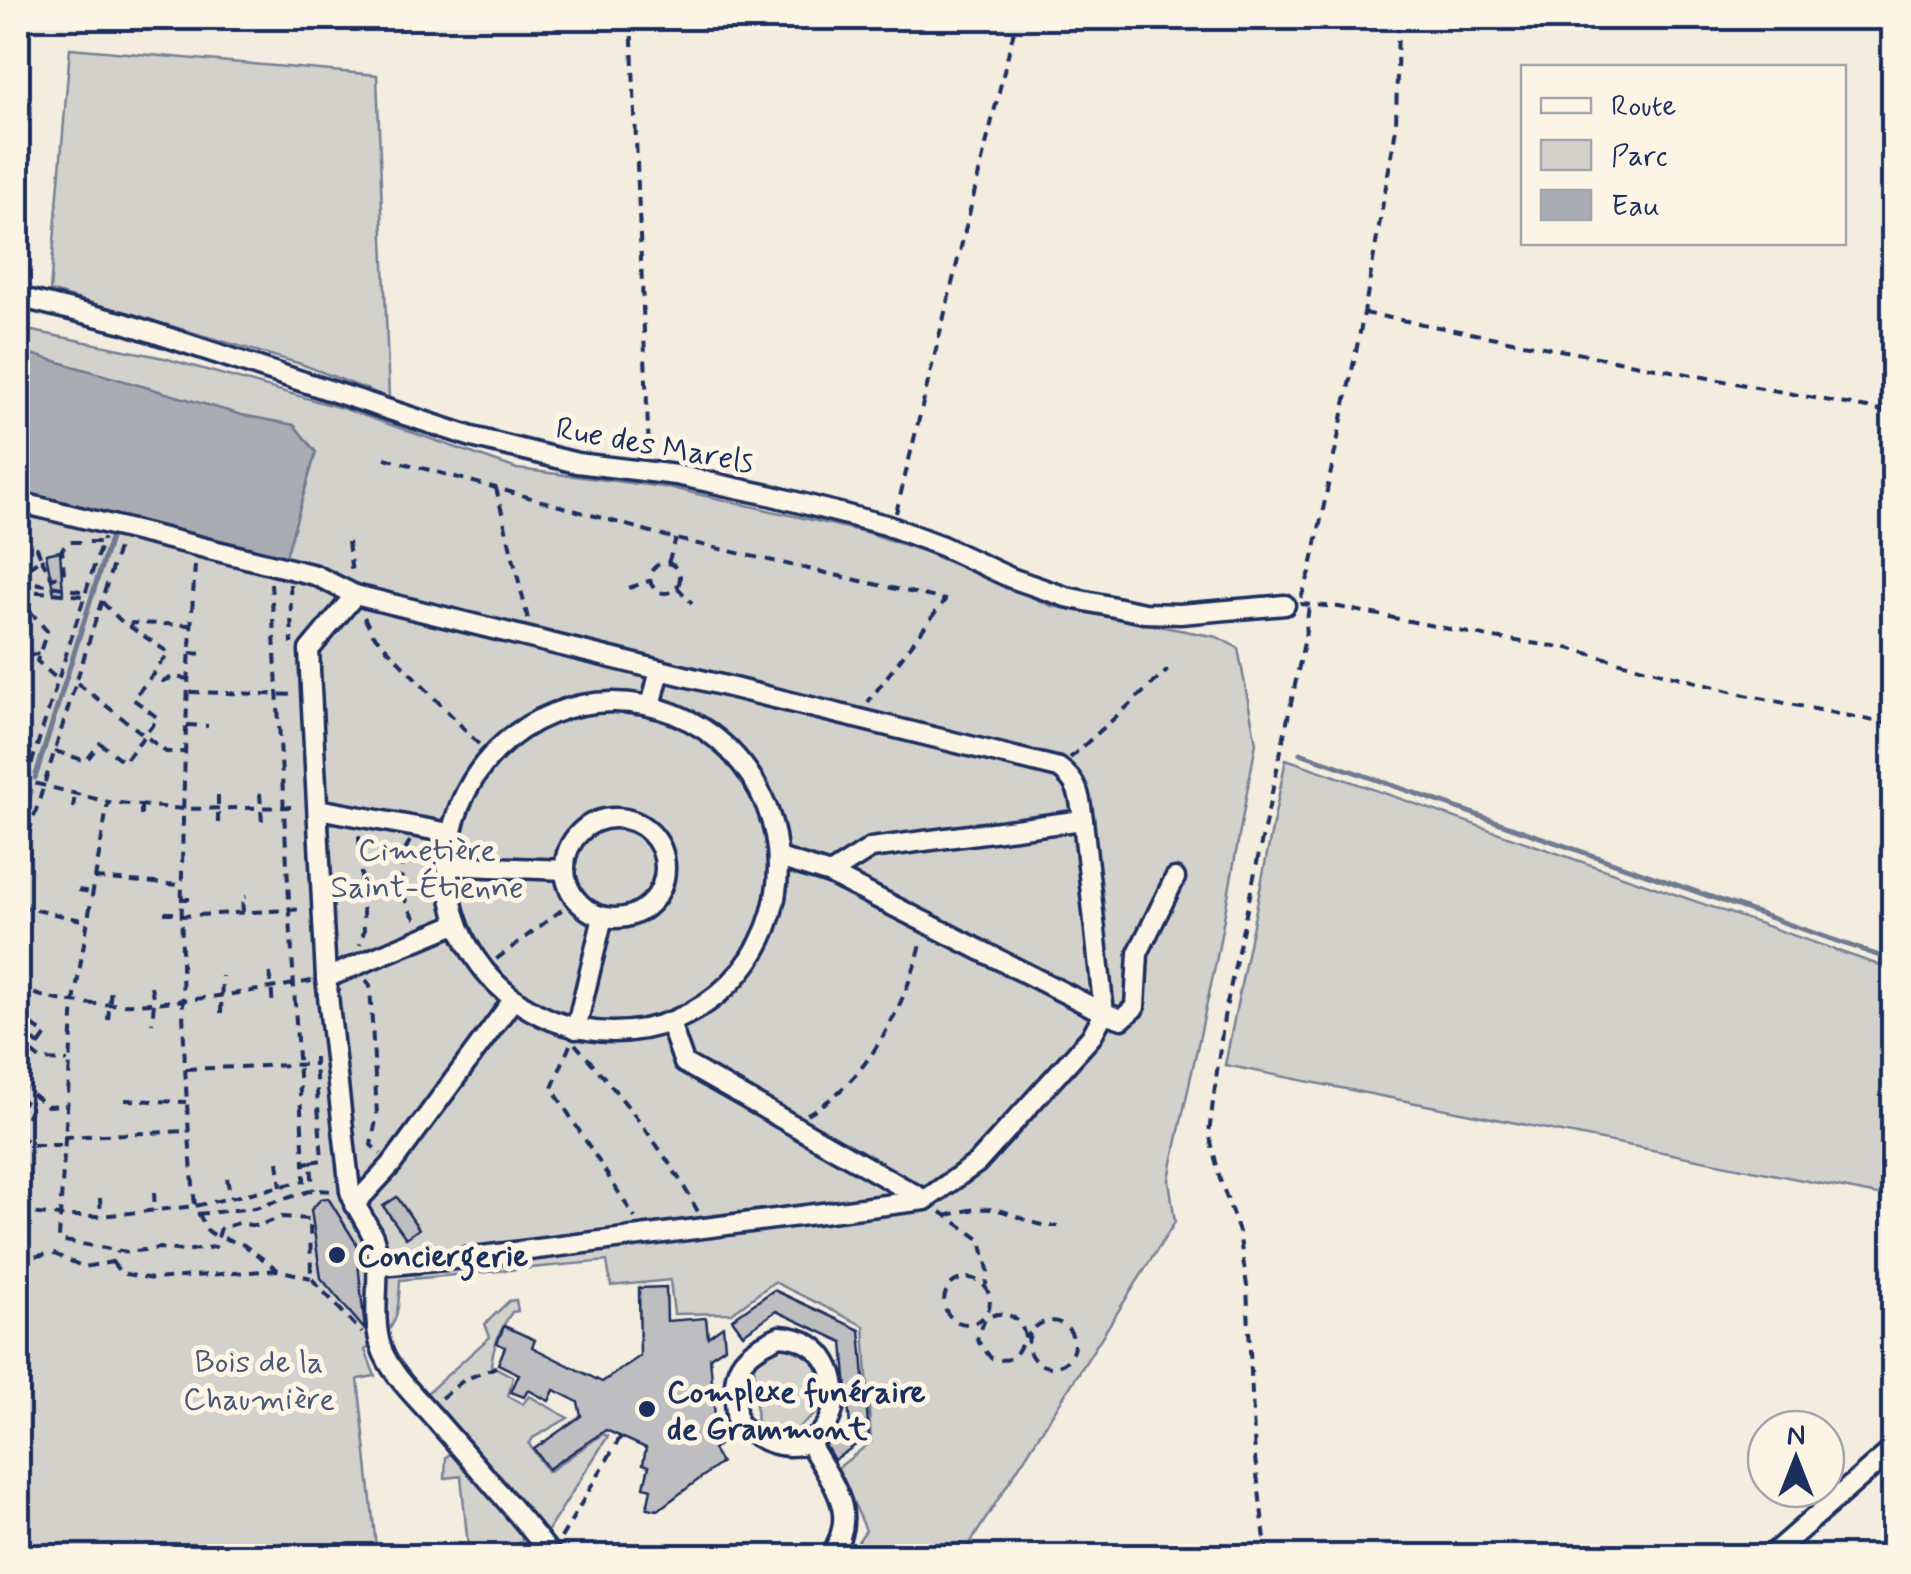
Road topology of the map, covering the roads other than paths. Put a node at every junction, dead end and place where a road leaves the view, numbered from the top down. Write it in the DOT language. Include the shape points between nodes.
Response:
graph roads {
  1 [pos="18,298"];
  2 [pos="18,502"];
  3 [pos="354,594"];
  4 [pos="1285,605"];
  5 [pos="660,670"];
  6 [pos="651,706"];
  7 [pos="318,810"];
  8 [pos="1083,820"];
  9 [pos="450,833"];
  10 [pos="779,858"];
  11 [pos="446,865"];
  12 [pos="565,870"];
  13 [pos="830,874"];
  14 [pos="1175,878"];
  15 [pos="603,917"];
  16 [pos="456,924"];
  17 [pos="320,979"];
  18 [pos="513,1000"];
  19 [pos="1104,1014"];
  20 [pos="670,1023"];
  21 [pos="576,1029"];
  22 [pos="924,1200"];
  23 [pos="354,1205"];
  24 [pos="375,1262"];
  25 [pos="809,1442"];
  26 [pos="1894,1448"];
  27 [pos="549,1556"];
  28 [pos="830,1556"];
  29 [pos="1770,1556"];
  1 -- 4 [label="street, Rue des Marels" via="124,323 472,438 577,463 769,494 891,527 1011,578 1103,606 1180,614"];
  2 -- 3 [label="street" via="111,532 315,575"];
  3 -- 5 [label="street"];
  3 -- 7 [label="street" via="309,650"];
  5 -- 6 [label="street"];
  5 -- 8 [label="street" via="1059,768 1079,793"];
  6 -- 9 [label="street" via="599,702 547,715 502,743 469,784"];
  6 -- 10 [label="street" via="700,726 740,761 768,806"];
  7 -- 9 [label="street"];
  7 -- 17 [label="street"];
  8 -- 13 [label="street" via="871,848"];
  8 -- 19 [label="street"];
  9 -- 11 [label="street"];
  10 -- 13 [label="street"];
  10 -- 20 [label="street" via="774,910 752,958 716,998"];
  11 -- 12 [label="street"];
  11 -- 16 [label="street"];
  12 -- 15 [label="street" via="576,899"];
  12 -- 15 [label="street" via="572,843 591,824 618,818 654,837 665,862 661,889 643,910"];
  13 -- 19 [label="street"];
  14 -- 19 [label="street" via="1138,952 1135,1006 1122,1019"];
  15 -- 21 [label="street"];
  16 -- 17 [label="street"];
  16 -- 18 [label="street" via="482,970"];
  17 -- 23 [label="street"];
  18 -- 21 [label="street"];
  18 -- 23 [label="street"];
  19 -- 22 [label="street" via="1092,1037 977,1163"];
  20 -- 21 [label="street" via="623,1033"];
  20 -- 22 [label="street" via="684,1063"];
  22 -- 24 [label="street" via="466,1258"];
  23 -- 24 [label="street" via="376,1245"];
  24 -- 27 [label="street" via="382,1350"];
  25 -- 25 [label="street" via="778,1445 737,1423 737,1367 780,1336 797,1337 830,1364 835,1410"];
  25 -- 28 [label="street" via="842,1502 846,1528"];
  26 -- 29 [label="street"];
}
